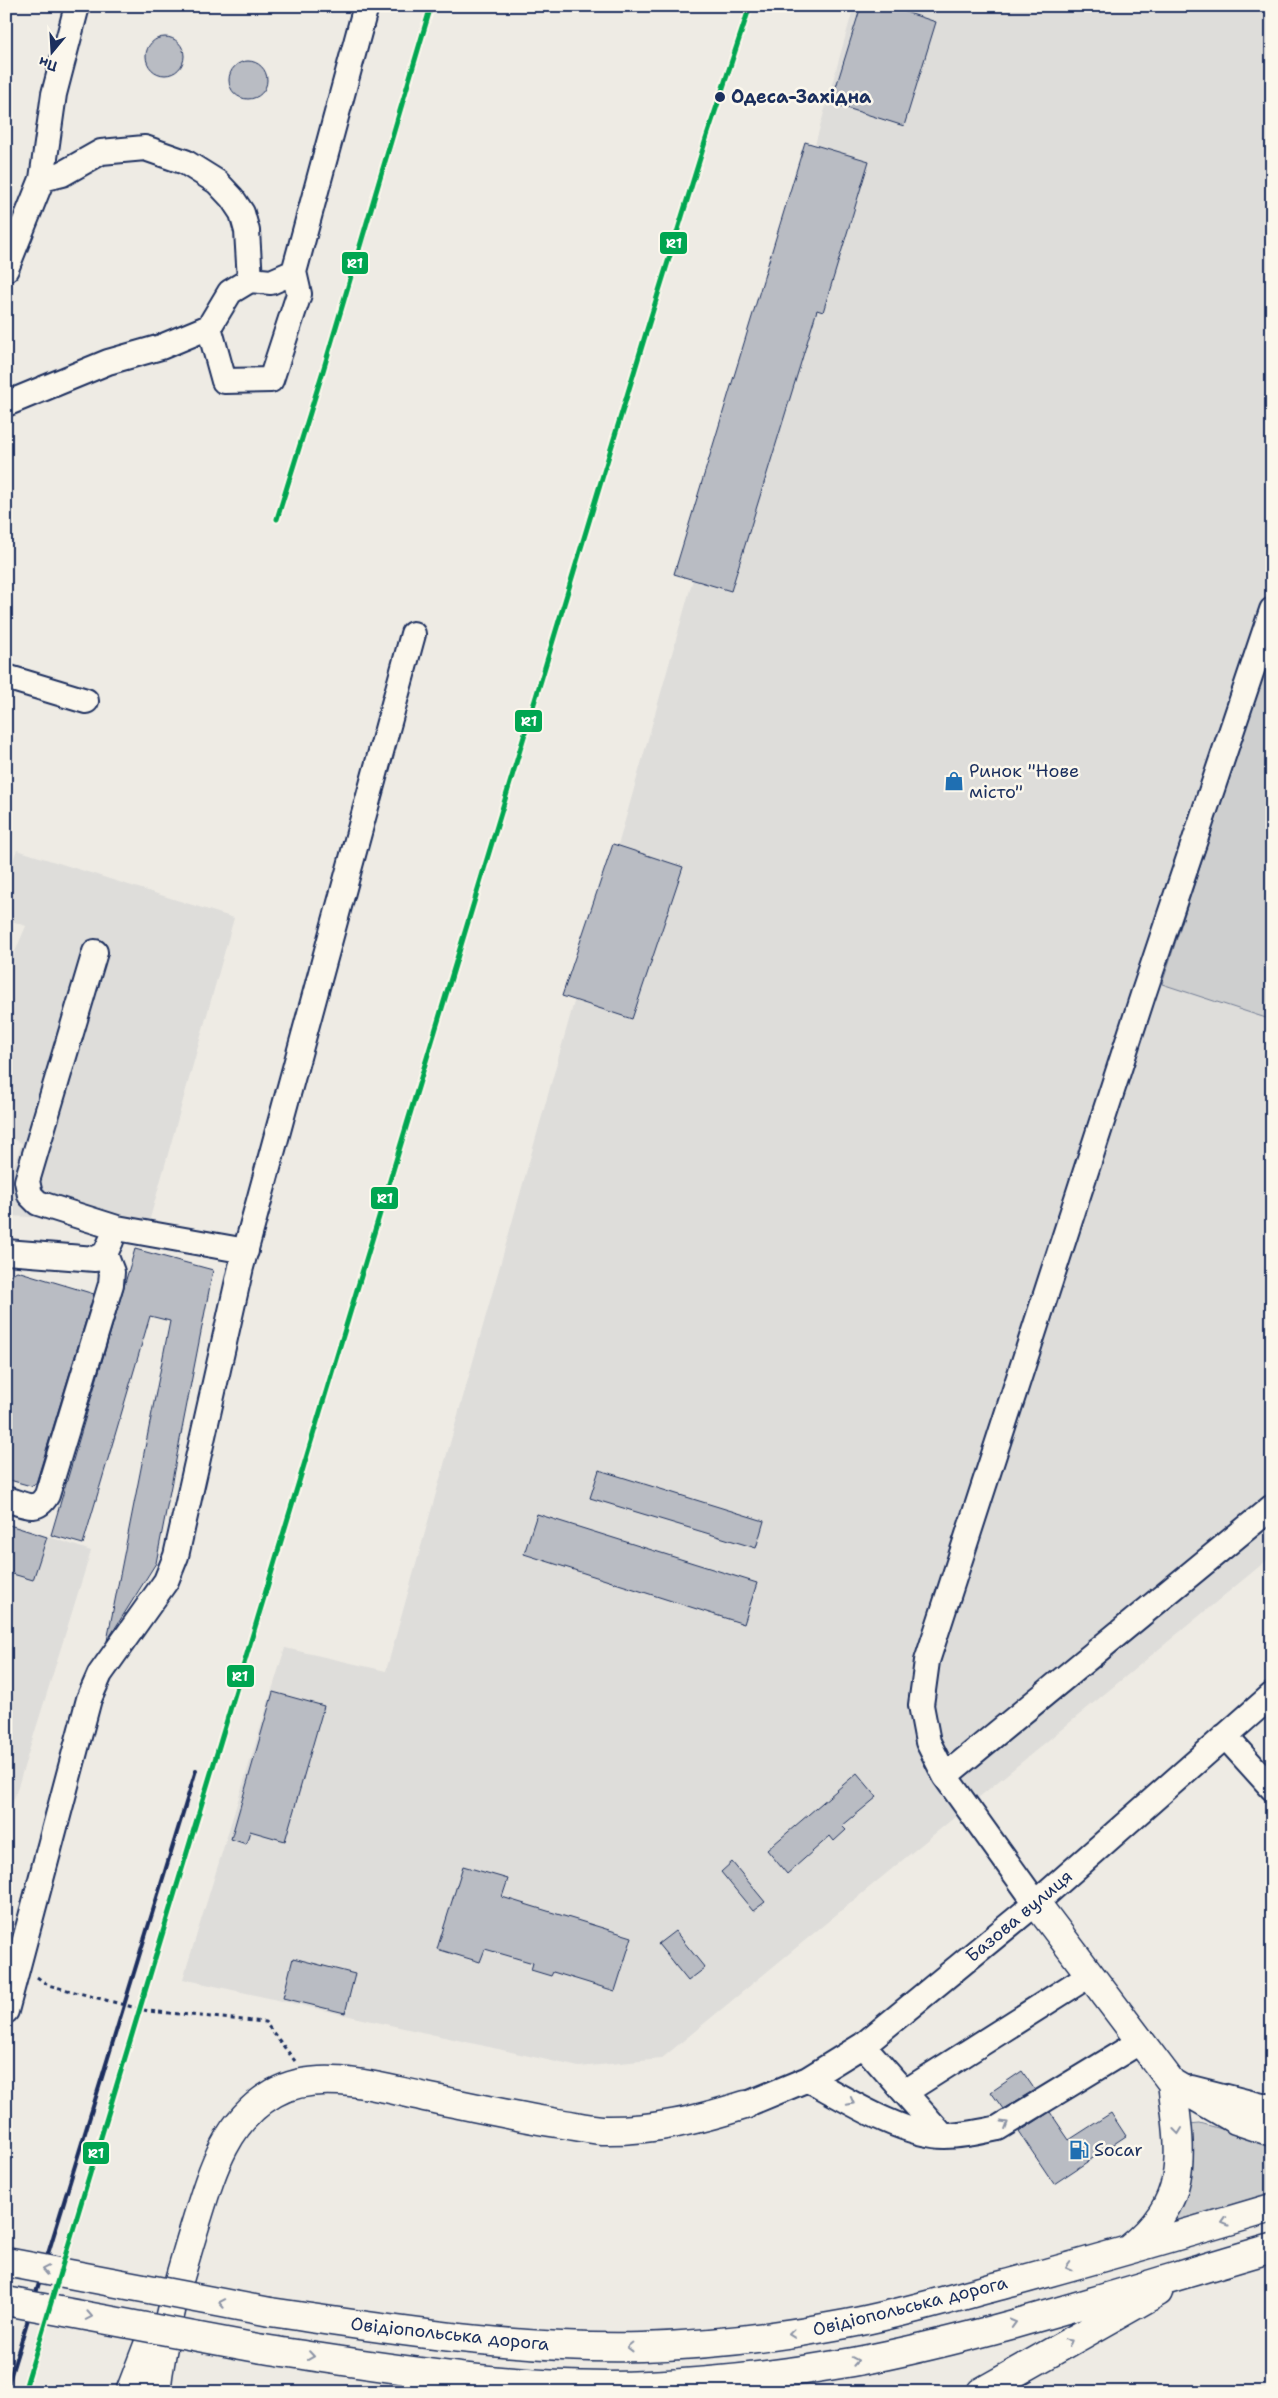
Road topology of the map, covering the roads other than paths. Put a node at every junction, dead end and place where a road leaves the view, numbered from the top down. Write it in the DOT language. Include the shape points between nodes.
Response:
graph roads {
  1 [pos="77,6"];
  2 [pos="366,6"];
  3 [pos="42,179"];
  4 [pos="6,270"];
  5 [pos="294,272"];
  6 [pos="250,280"];
  7 [pos="209,327"];
  8 [pos="6,404"];
  9 [pos="1272,610"];
  10 [pos="412,634"];
  11 [pos="6,676"];
  12 [pos="86,701"];
  13 [pos="94,952"];
  14 [pos="116,1228"];
  15 [pos="246,1251"];
  16 [pos="6,1252"];
  17 [pos="105,1254"];
  18 [pos="6,1499"];
  19 [pos="1272,1507"];
  20 [pos="1272,1695"];
  21 [pos="1225,1736"];
  22 [pos="945,1776"];
  23 [pos="1272,1788"];
  24 [pos="1036,1903"];
  25 [pos="1091,1974"];
  26 [pos="6,2011"];
  27 [pos="1141,2041"];
  28 [pos="863,2045"];
  29 [pos="808,2079"];
  30 [pos="1172,2083"];
  31 [pos="905,2092"];
  32 [pos="745,2105"];
  33 [pos="1272,2106"];
  34 [pos="1272,2132"];
  35 [pos="943,2136"];
  36 [pos="1272,2208"];
  37 [pos="191,2238"];
  38 [pos="1272,2248"];
  39 [pos="1125,2252"];
  40 [pos="6,2262"];
  41 [pos="1196,2270"];
  42 [pos="6,2301"];
  43 [pos="479,2385"];
  44 [pos="130,2392"];
  45 [pos="156,2392"];
  46 [pos="981,2392"];
  1 -- 3 [label="street" via="54,94"];
  2 -- 5 [label="street"];
  3 -- 4 [label="street"];
  3 -- 6 [label="street" via="62,174 101,152 145,148 185,162 217,182 242,213 247,231"];
  5 -- 6 [label="street" via="271,282"];
  5 -- 7 [label="street" via="299,294 271,380 224,382"];
  6 -- 7 [label="street" via="230,292"];
  7 -- 8 [label="street" via="161,347 108,362"];
  9 -- 22 [label="street" via="929,1652 921,1706 928,1742"];
  10 -- 15 [label="street"];
  11 -- 12 [label="street"];
  13 -- 14 [label="street" via="27,1181 30,1195 38,1203"];
  14 -- 15 [label="street"];
  14 -- 17 [label="street"];
  15 -- 26 [label="street" via="176,1556 166,1581 100,1674 89,1700"];
  16 -- 17 [label="street" via="95,1260"];
  17 -- 18 [label="street" via="112,1272 111,1284 47,1495 42,1504 34,1507"];
  19 -- 22 [label="street"];
  20 -- 21 [label="street, Базова вулиця"];
  21 -- 23 [label="street"];
  21 -- 24 [label="street, Базова вулиця"];
  22 -- 24 [label="street"];
  24 -- 25 [label="main road"];
  24 -- 28 [label="street, Базова вулиця"];
  25 -- 27 [label="main road"];
  25 -- 31 [label="street"];
  27 -- 30 [label="main road"];
  35 -- 27 [label="street, one-way" via="998,2128"];
  28 -- 29 [label="street, Базова вулиця"];
  28 -- 31 [label="street"];
  29 -- 32 [label="street, Базова вулиця"];
  29 -- 35 [label="street, one-way" via="908,2129"];
  30 -- 33 [label="street"];
  30 -- 34 [label="main road" via="1236,2120"];
  30 -- 39 [label="main road, one-way" via="1179,2142 1174,2186 1164,2211 1148,2234"];
  31 -- 35 [label="street"];
  32 -- 37 [label="main road" via="692,2122 648,2129 600,2130 521,2117 352,2081 310,2082 275,2092 246,2113 227,2138 213,2168"];
  36 -- 39 [label="main road, Овідіопольська дорога, one-way"];
  37 -- 44 [label="main road"];
  37 -- 45 [label="main road" via="159,2358"];
  38 -- 41 [label="main road"];
  39 -- 40 [label="main road, Овідіопольська дорога, one-way, bridge" via="894,2314 799,2333 687,2344 594,2348 496,2343 270,2312"];
  43 -- 41 [label="main road, one-way" via="647,2385 805,2370 903,2351 995,2328"];
  46 -- 41 [label="main road, one-way"];
  42 -- 43 [label="main road, one-way, bridge"];
}
